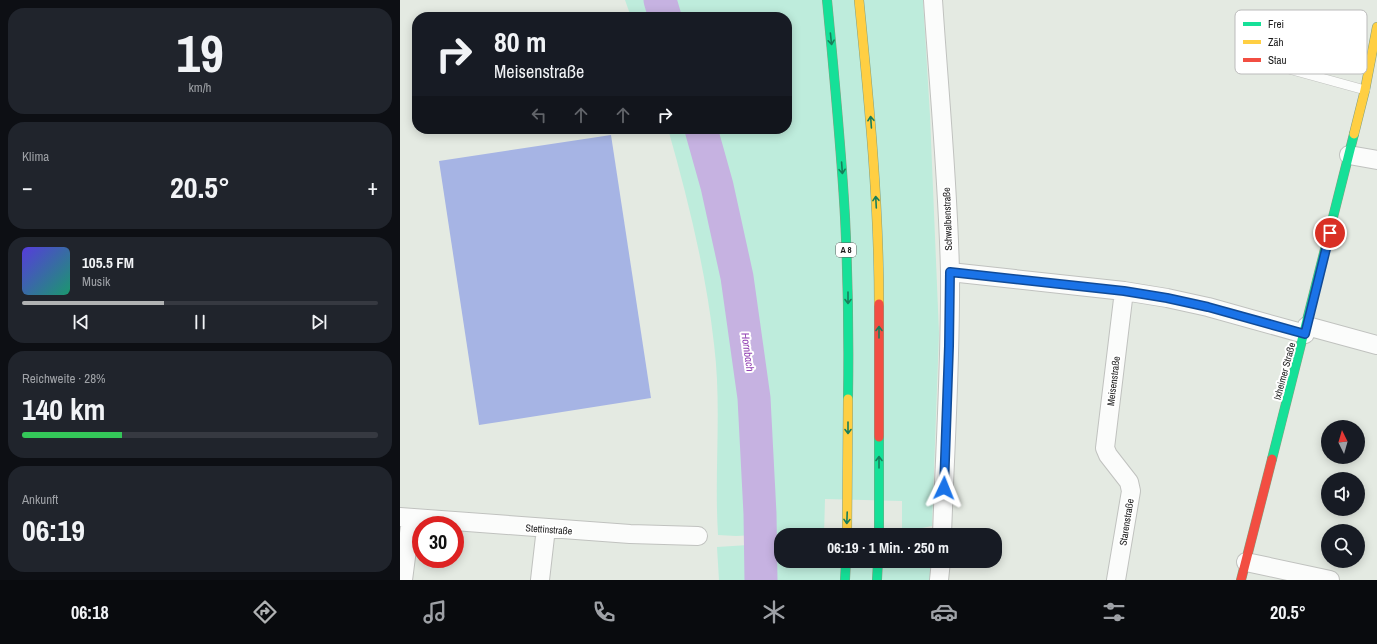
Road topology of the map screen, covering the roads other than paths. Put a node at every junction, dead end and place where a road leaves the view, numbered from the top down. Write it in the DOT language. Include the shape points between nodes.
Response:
graph roads {
  1 [pos="827,0"];
  2 [pos="859,0"];
  3 [pos="933,0"];
  4 [pos="1377,27"];
  5 [pos="1307,74"];
  6 [pos="1365,90"];
  7 [pos="1349,156"];
  8 [pos="1377,160"];
  9 [pos="950,272"];
  10 [pos="1124,291"];
  11 [pos="1306,330"];
  12 [pos="1377,345"];
  13 [pos="1117,468"];
  14 [pos="406,517"];
  15 [pos="546,528"];
  16 [pos="846,528"];
  17 [pos="879,528"];
  18 [pos="942,528"];
  19 [pos="698,536"];
  20 [pos="1246,562"];
  21 [pos="846,568"];
  22 [pos="878,568"];
  23 [pos="940,568"];
  24 [pos="403,580"];
  25 [pos="540,580"];
  26 [pos="845,580"];
  27 [pos="877,580"];
  28 [pos="939,580"];
  29 [pos="1116,580"];
  30 [pos="1241,580"];
  31 [pos="1330,580"];
  1 -- 16 [label="main road, A 8, one-way" via="838,107 847,274"];
  17 -- 2 [label="main road, one-way" via="879,293 876,200"];
  3 -- 9 [label="street, Schwalbenstraße"];
  4 -- 6 [label="main road, Ixheimer Straße"];
  5 -- 6 [label="lane"];
  6 -- 7 [label="main road, Ixheimer Straße"];
  7 -- 8 [label="street"];
  7 -- 11 [label="main road, Ixheimer Straße"];
  9 -- 10 [label="street"];
  9 -- 18 [label="street, Schwalbenstraße"];
  10 -- 11 [label="street" via="1167,298"];
  10 -- 13 [label="street, Meisenstraße" via="1104,448"];
  11 -- 12 [label="street"];
  11 -- 20 [label="main road, Ixheimer Straße"];
  13 -- 29 [label="street, Starenstraße" via="1129,482 1131,491"];
  14 -- 15 [label="street, Stettinstraße"];
  14 -- 24 [label="street"];
  15 -- 19 [label="street, Stettinstraße"];
  15 -- 25 [label="street"];
  20 -- 30 [label="main road, Ixheimer Straße"];
  20 -- 31 [label="street"];
  21 -- 26 [label="main road"];
  22 -- 27 [label="main road"];
  23 -- 28 [label="street"];
}
